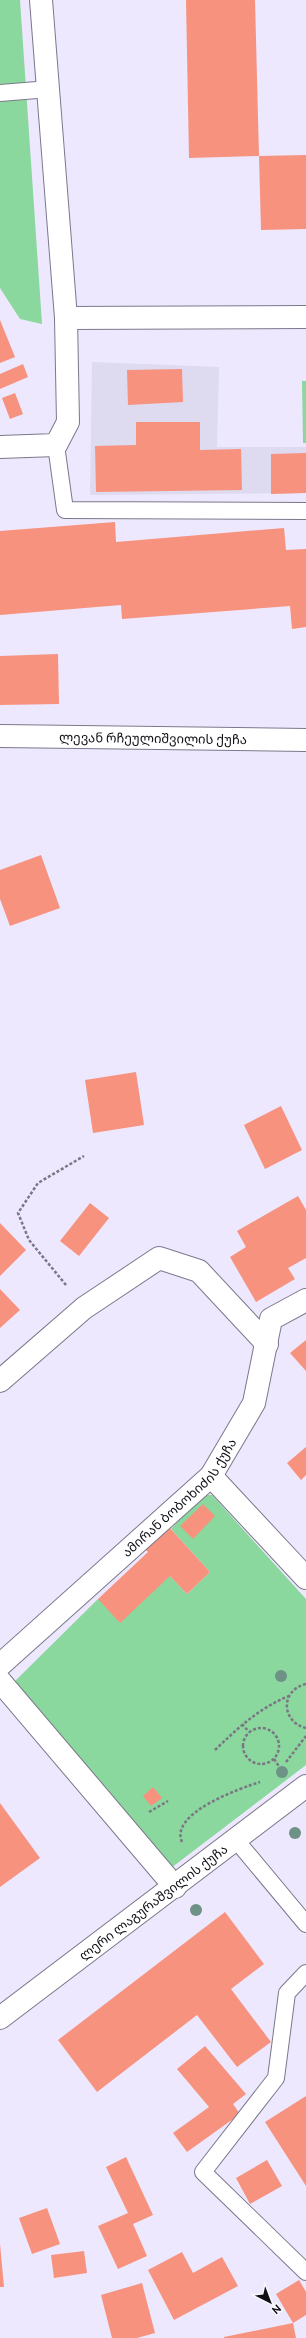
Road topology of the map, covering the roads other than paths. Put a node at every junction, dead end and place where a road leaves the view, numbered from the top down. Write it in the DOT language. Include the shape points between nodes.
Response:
graph roads {
  1 [pos="41,0"];
  2 [pos="49,89"];
  3 [pos="0,93"];
  4 [pos="306,317"];
  5 [pos="66,318"];
  6 [pos="56,445"];
  7 [pos="0,447"];
  8 [pos="306,511"];
  9 [pos="0,736"];
  10 [pos="306,740"];
  11 [pos="306,1300"];
  12 [pos="266,1344"];
  13 [pos="0,1381"];
  14 [pos="211,1476"];
  15 [pos="306,1578"];
  16 [pos="0,1665"];
  17 [pos="0,1681"];
  18 [pos="306,1786"];
  19 [pos="236,1840"];
  20 [pos="175,1887"];
  21 [pos="306,1924"];
  22 [pos="306,1973"];
  23 [pos="0,2018"];
  24 [pos="306,2272"];
  1 -- 2 [label="street"];
  2 -- 3 [label="lane"];
  2 -- 5 [label="street"];
  4 -- 5 [label="street"];
  5 -- 6 [label="street" via="68,422"];
  6 -- 7 [label="street"];
  6 -- 8 [label="lane" via="65,510"];
  9 -- 10 [label="street, ლევან რჩეულიშვილის ქუჩა"];
  11 -- 12 [label="street, ამირან ბობოხიძის ქუჩა" via="271,1319"];
  12 -- 13 [label="street" via="199,1271 159,1258 84,1308"];
  12 -- 14 [label="street, ამირან ბობოხიძის ქუჩა" via="254,1403"];
  14 -- 15 [label="street"];
  14 -- 16 [label="street, ამირან ბობოხიძის ქუჩა"];
  17 -- 20 [label="street"];
  18 -- 19 [label="street, ლერი ლაგურაშვილის ქუჩა"];
  19 -- 20 [label="street, ლერი ლაგურაშვილის ქუჩა"];
  19 -- 21 [label="lane"];
  20 -- 23 [label="street, ლერი ლაგურაშვილის ქუჩა"];
  22 -- 24 [label="lane" via="287,1993 276,2078 203,2172"];
}
